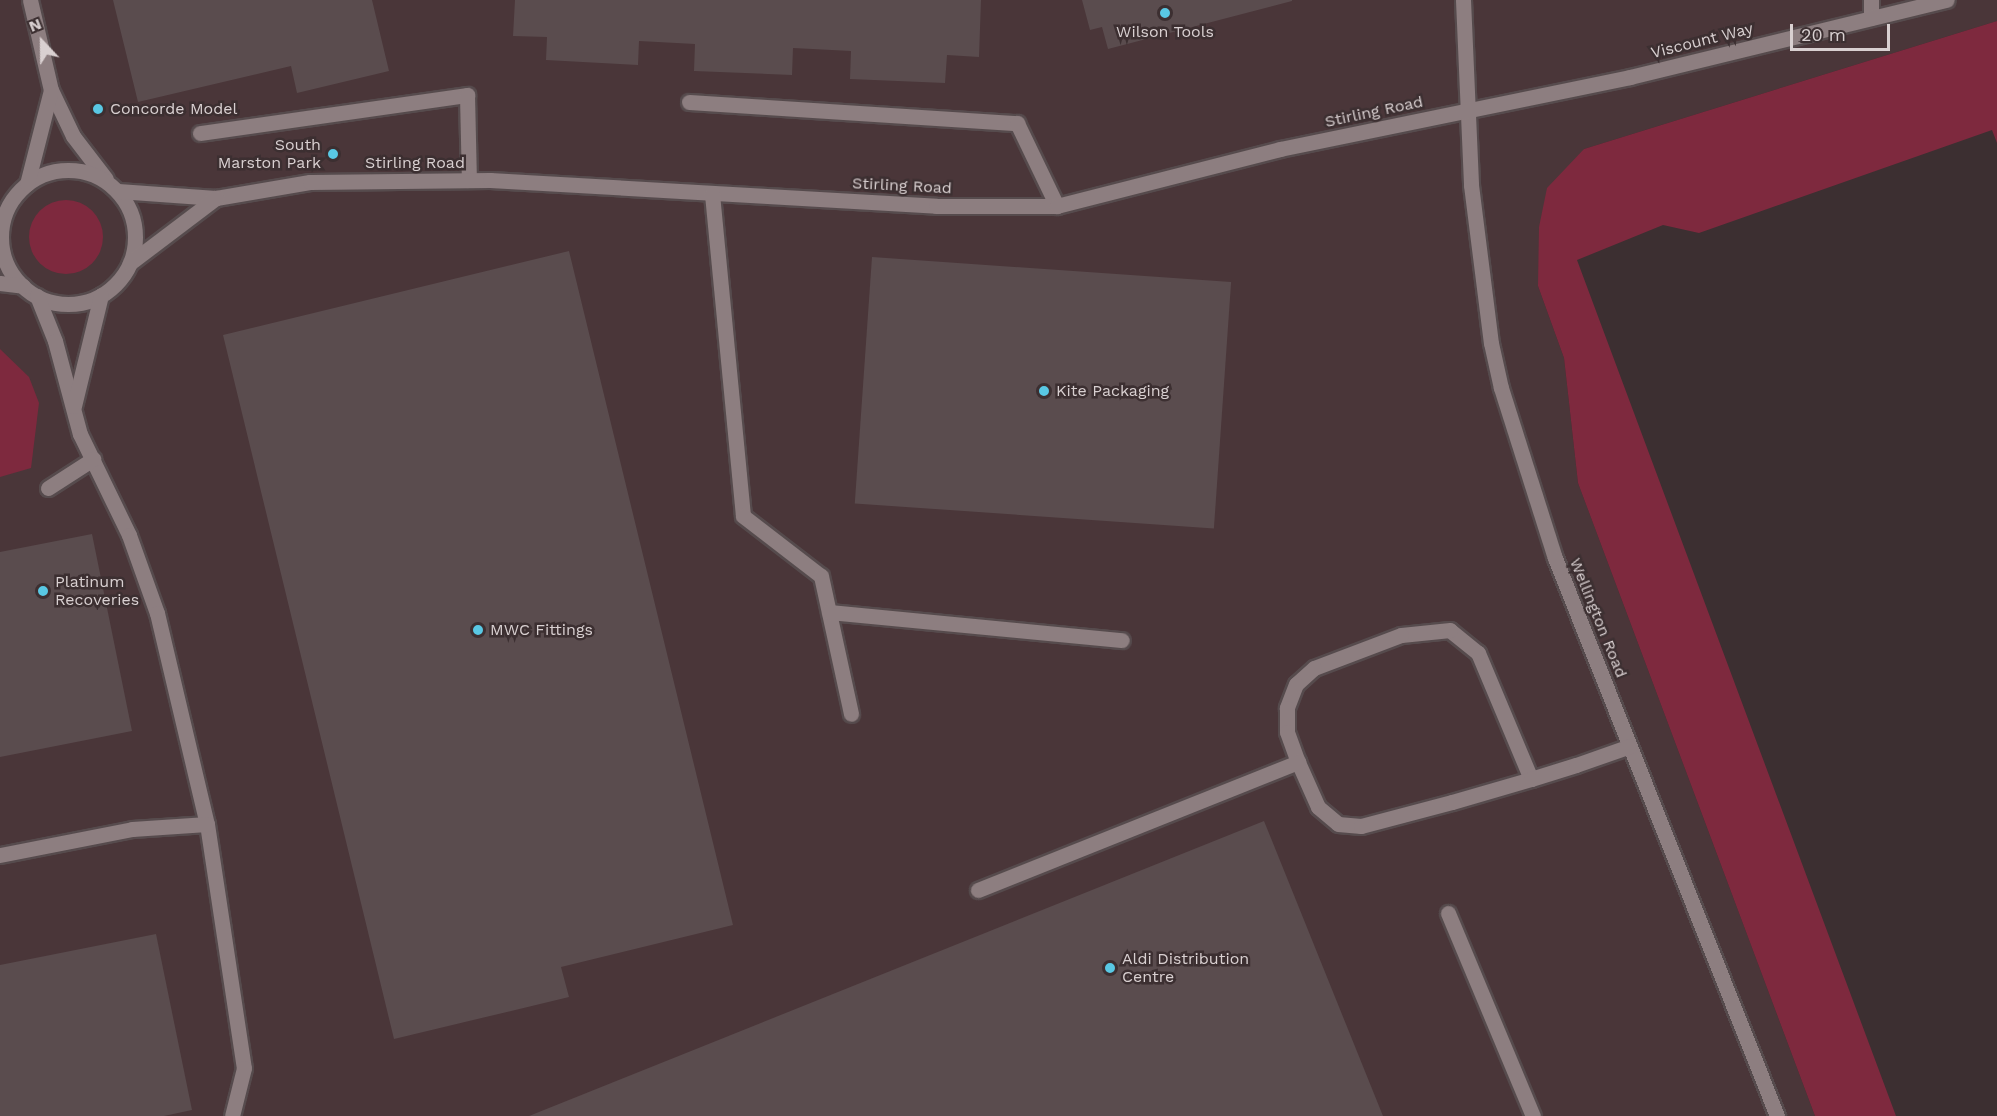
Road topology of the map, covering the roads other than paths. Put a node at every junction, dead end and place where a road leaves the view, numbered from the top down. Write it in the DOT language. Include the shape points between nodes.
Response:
graph roads {
  1 [pos="30,0"];
  2 [pos="1463,0"];
  3 [pos="1871,0"];
  4 [pos="1947,0"];
  5 [pos="1871,18"];
  6 [pos="51,90"];
  7 [pos="689,102"];
  8 [pos="1465,111"];
  9 [pos="200,132"];
  10 [pos="469,180"];
  11 [pos="27,184"];
  12 [pos="113,188"];
  13 [pos="712,194"];
  14 [pos="216,198"];
  15 [pos="12,200"];
  16 [pos="1057,206"];
  17 [pos="0,211"];
  18 [pos="130,263"];
  19 [pos="0,283"];
  20 [pos="23,286"];
  21 [pos="100,295"];
  22 [pos="37,296"];
  23 [pos="73,407"];
  24 [pos="93,459"];
  25 [pos="48,488"];
  26 [pos="828,612"];
  27 [pos="1122,640"];
  28 [pos="851,714"];
  29 [pos="1630,746"];
  30 [pos="1298,762"];
  31 [pos="1531,779"];
  32 [pos="207,824"];
  33 [pos="0,855"];
  34 [pos="978,890"];
  35 [pos="1449,912"];
  36 [pos="232,1116"];
  37 [pos="1533,1116"];
  38 [pos="1777,1116"];
  1 -- 6 [label="street"];
  2 -- 8 [label="street"];
  3 -- 5 [label="street"];
  4 -- 5 [label="street, Viscount Way"];
  5 -- 8 [label="street, Viscount Way" via="1644,74"];
  6 -- 11 [label="street"];
  6 -- 12 [label="street" via="73,136"];
  7 -- 16 [label="street" via="1017,123"];
  8 -- 16 [label="street, Stirling Road" via="1280,149"];
  8 -- 29 [label="street, Wellington Road" via="1483,290 1501,388 1555,558"];
  9 -- 10 [label="street" via="467,95"];
  10 -- 13 [label="street, Stirling Road"];
  10 -- 14 [label="street, Stirling Road" via="310,182"];
  11 -- 12 [label="street, Stirling Road" via="68,170"];
  11 -- 15 [label="street, Stirling Road"];
  12 -- 14 [label="street, Stirling Road"];
  12 -- 18 [label="street" via="135,226"];
  13 -- 16 [label="street, Stirling Road" via="1004,209"];
  13 -- 26 [label="street" via="743,516 821,576"];
  14 -- 18 [label="street, Stirling Road"];
  15 -- 17 [label="street, Stirling Road"];
  15 -- 20 [label="street, Stirling Road" via="2,242 8,267"];
  18 -- 21 [label="street, Stirling Road" via="118,282"];
  19 -- 20 [label="street, Stirling Road"];
  20 -- 22 [label="street, Stirling Road"];
  21 -- 22 [label="street, Stirling Road" via="70,304"];
  21 -- 23 [label="street"];
  22 -- 23 [label="street" via="55,340"];
  23 -- 24 [label="street"];
  24 -- 25 [label="street"];
  24 -- 32 [label="street" via="129,535 157,613"];
  26 -- 27 [label="street"];
  26 -- 28 [label="street"];
  29 -- 31 [label="street"];
  29 -- 38 [label="street, Wellington Road"];
  30 -- 31 [label="street" via="1318,807 1338,824 1361,826"];
  30 -- 31 [label="street" via="1287,732 1287,708 1296,684 1314,668 1401,635 1440,630 1466,638 1478,653"];
  30 -- 34 [label="street"];
  32 -- 33 [label="street" via="132,830"];
  32 -- 36 [label="street" via="244,1068"];
  35 -- 37 [label="street"];
}
